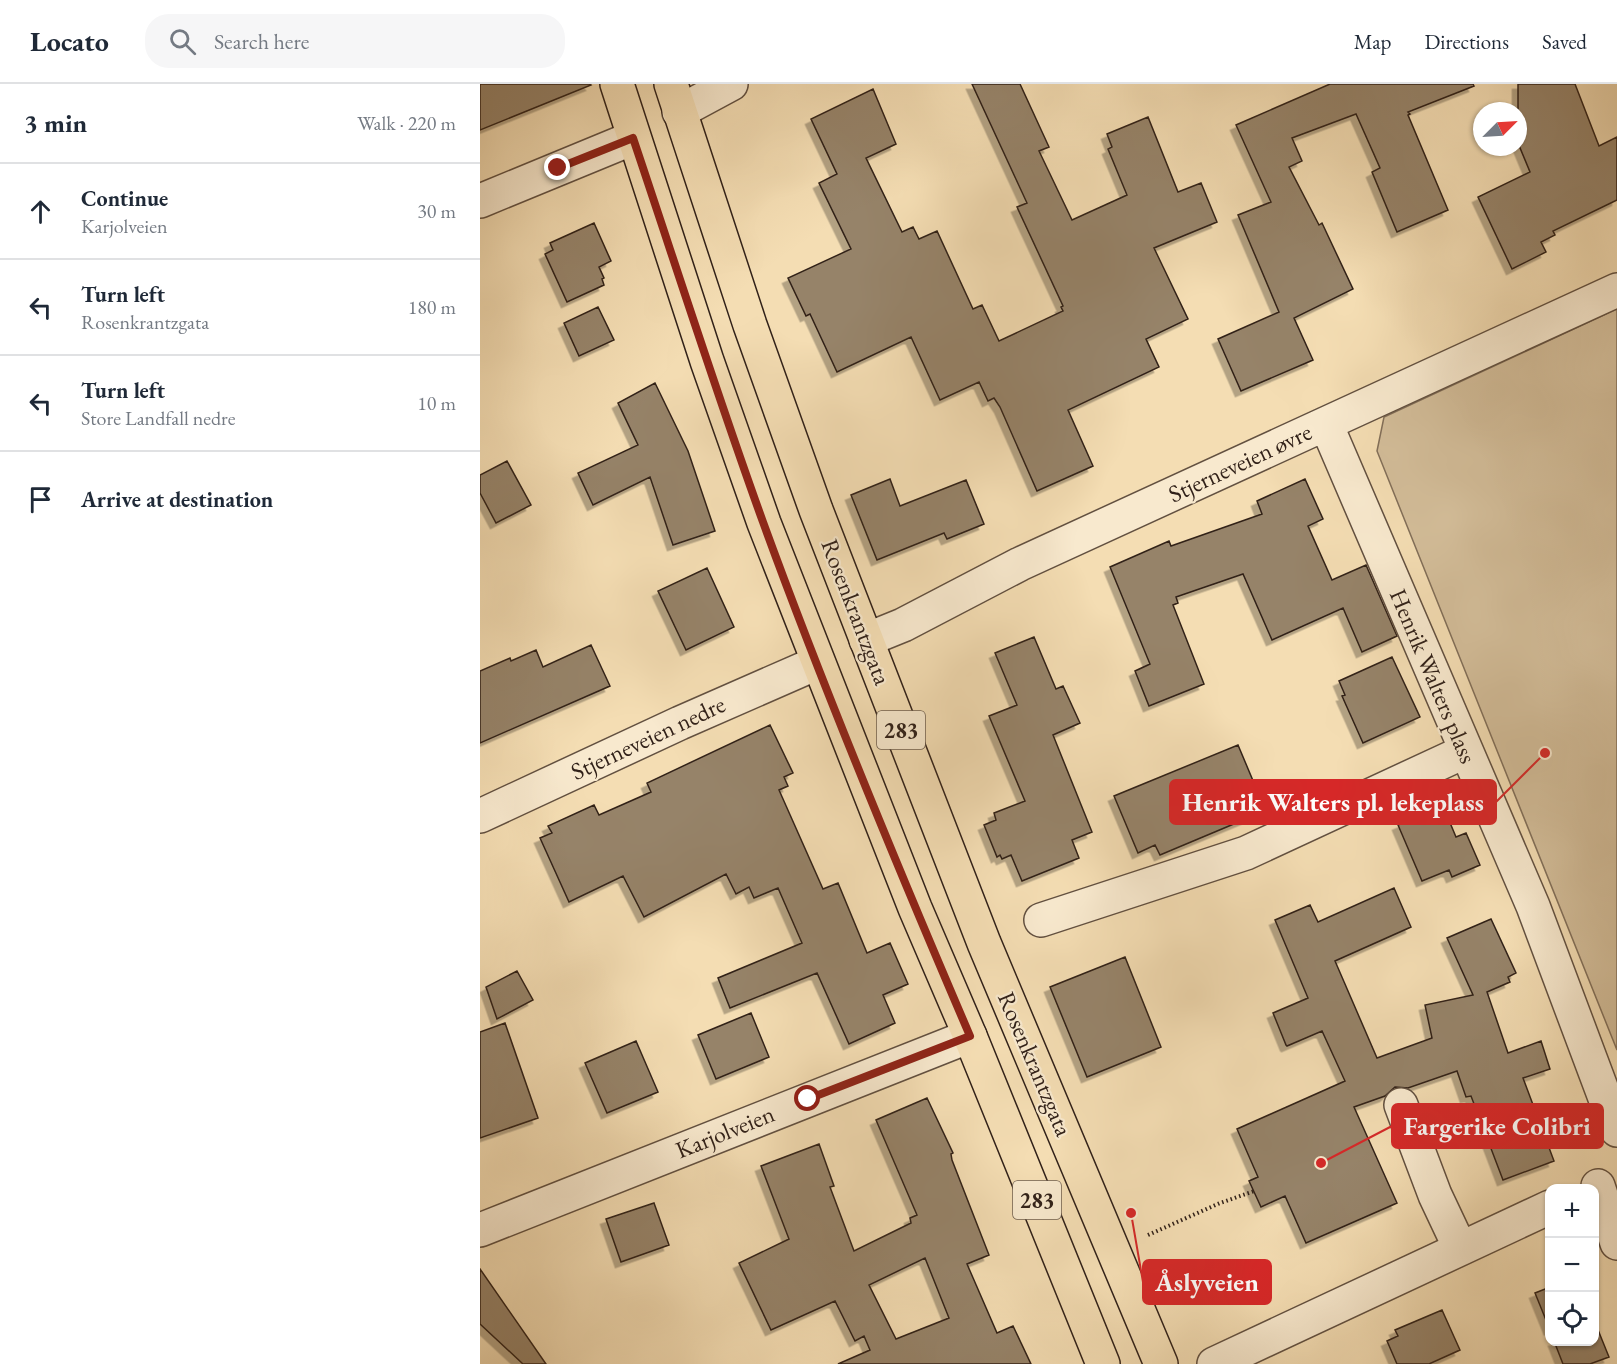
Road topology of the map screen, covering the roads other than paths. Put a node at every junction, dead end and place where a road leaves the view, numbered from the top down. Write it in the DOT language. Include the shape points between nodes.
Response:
graph roads {
  1 [pos="617,84"];
  2 [pos="731,84"];
  3 [pos="675,98"];
  4 [pos="633,138"];
  5 [pos="480,201"];
  6 [pos="1617,290"];
  7 [pos="1326,424"];
  8 [pos="866,640"];
  9 [pos="817,663"];
  10 [pos="1466,751"];
  11 [pos="480,816"];
  12 [pos="1041,920"];
  13 [pos="970,1036"];
  14 [pos="1401,1105"];
  15 [pos="1617,1130"];
  16 [pos="1603,1184"];
  17 [pos="1545,1209"];
  18 [pos="480,1230"];
  19 [pos="1617,1243"];
  20 [pos="1460,1248"];
  21 [pos="1103,1364"];
  22 [pos="1161,1364"];
  23 [pos="1214,1364"];
  1 -- 4 [label="main road, Rosenkrantzgata / 283"];
  2 -- 3 [label="street"];
  3 -- 8 [label="main road, Rosenkrantzgata / 283" via="780,411"];
  4 -- 5 [label="street"];
  4 -- 9 [label="main road, Rosenkrantzgata / 283" via="741,458"];
  6 -- 7 [label="street, Stjerneveien øvre"];
  7 -- 8 [label="street, Stjerneveien øvre" via="1020,564"];
  7 -- 10 [label="street, Henrik Walters plass"];
  8 -- 22 [label="main road, Rosenkrantzgata / 283" via="984,943"];
  9 -- 11 [label="street, Stjerneveien nedre"];
  9 -- 13 [label="main road, Rosenkrantzgata / 283"];
  10 -- 12 [label="street" via="1246,853"];
  10 -- 15 [label="street, Henrik Walters plass" via="1533,906"];
  13 -- 18 [label="street, Karjolveien"];
  13 -- 21 [label="main road, Rosenkrantzgata / 283"];
  14 -- 20 [label="street"];
  16 -- 19 [label="street"];
  17 -- 20 [label="street"];
  20 -- 23 [label="street"];
}
